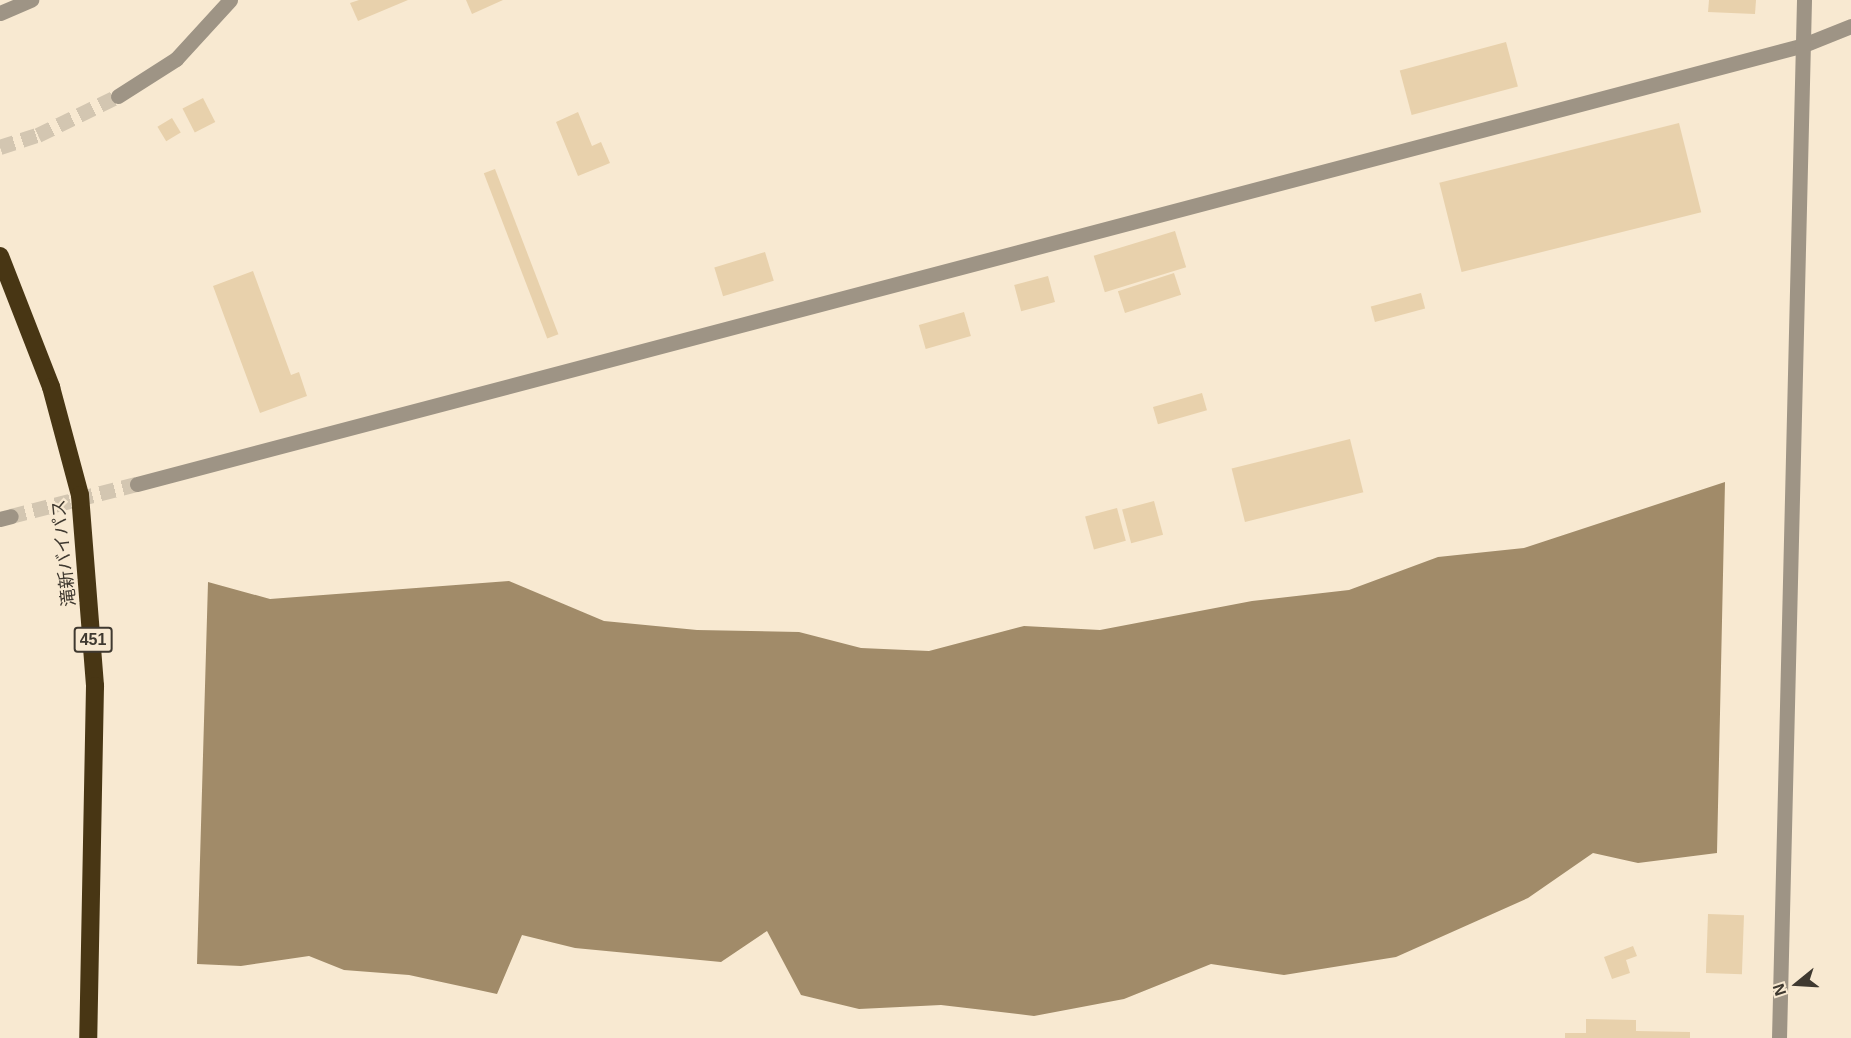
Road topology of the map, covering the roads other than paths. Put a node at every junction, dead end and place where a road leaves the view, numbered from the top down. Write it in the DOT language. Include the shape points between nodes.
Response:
graph roads {
  1 [pos="31,0"];
  2 [pos="230,0"];
  3 [pos="1804,0"];
  4 [pos="0,13"];
  5 [pos="1851,26"];
  6 [pos="1801,46"];
  7 [pos="118,96"];
  8 [pos="0,256"];
  9 [pos="137,484"];
  10 [pos="88,1038"];
  11 [pos="1779,1038"];
  1 -- 4 [label="street"];
  2 -- 7 [label="street" via="176,59"];
  3 -- 6 [label="street"];
  5 -- 6 [label="street"];
  6 -- 9 [label="street"];
  6 -- 11 [label="street"];
  8 -- 10 [label="highway, 滝新バイパス / 451" via="51,387 80,495 96,686"];
}
